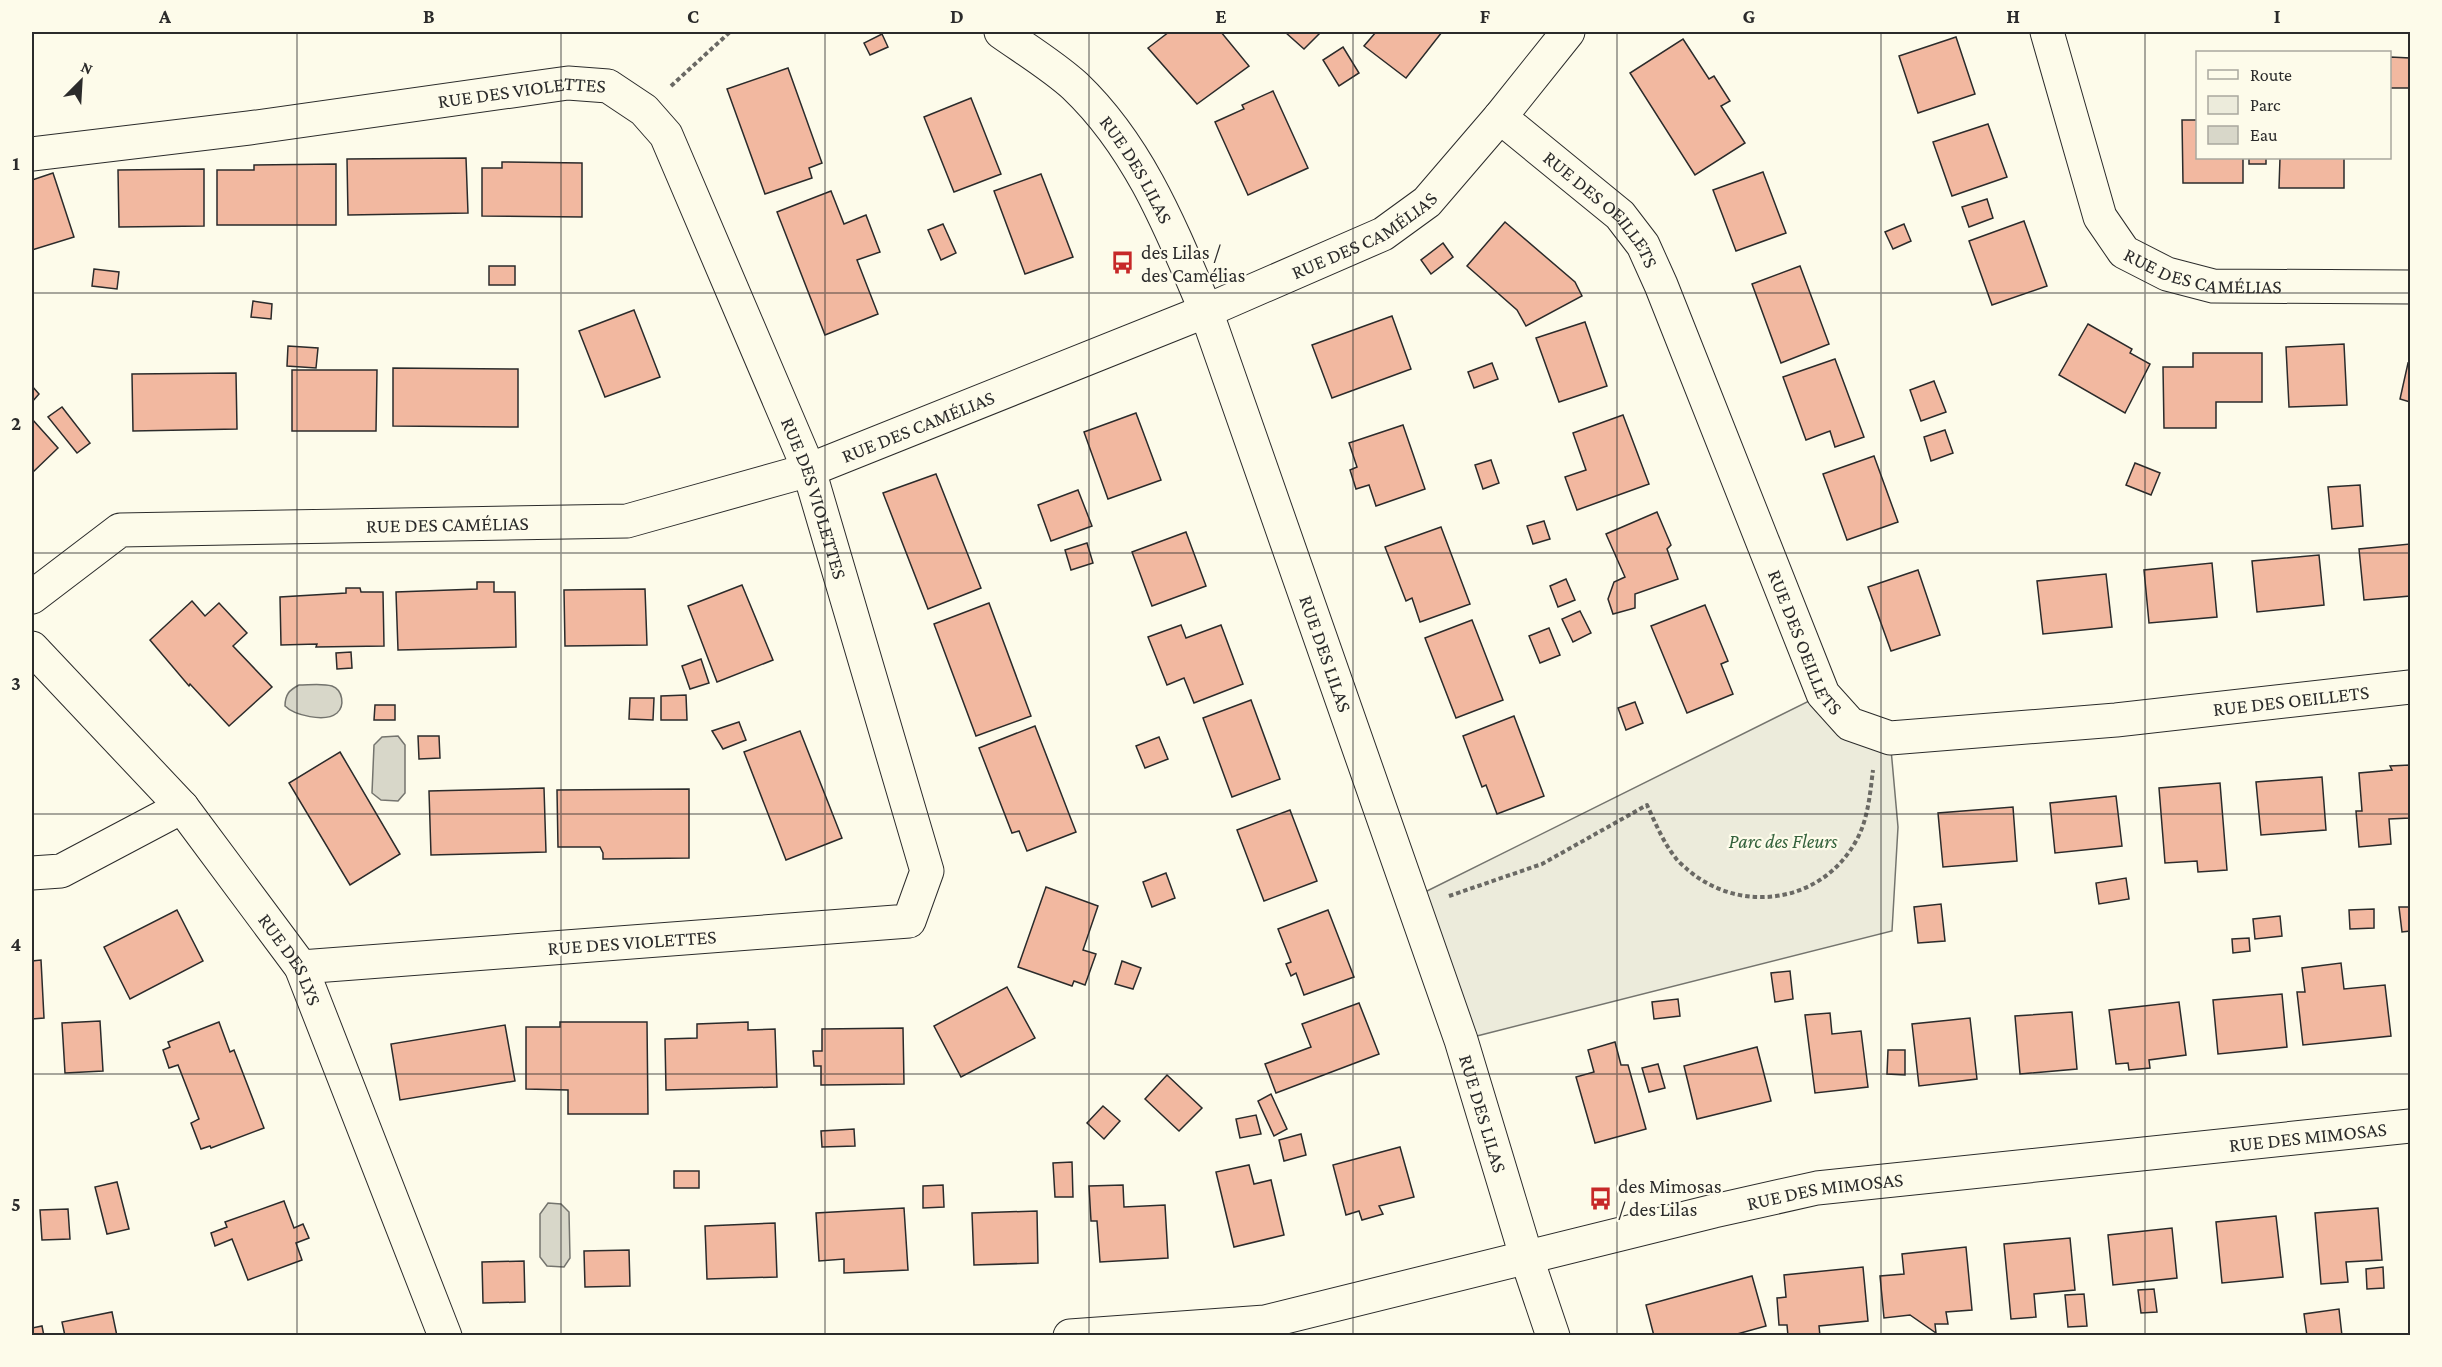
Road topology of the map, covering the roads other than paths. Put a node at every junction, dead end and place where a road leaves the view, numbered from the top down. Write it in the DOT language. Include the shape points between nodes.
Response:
graph roads {
  1 [pos="1001,32"];
  2 [pos="1568,32"];
  3 [pos="2047,32"];
  4 [pos="1500,117"];
  5 [pos="32,154"];
  6 [pos="2410,287"];
  7 [pos="1206,311"];
  8 [pos="809,470"];
  9 [pos="32,597"];
  10 [pos="32,648"];
  11 [pos="2410,687"];
  12 [pos="182,807"];
  13 [pos="32,873"];
  14 [pos="301,967"];
  15 [pos="2410,1126"];
  16 [pos="1527,1259"];
  17 [pos="445,1335"];
  18 [pos="1070,1335"];
  19 [pos="1553,1335"];
  1 -- 7 [label="street, RUE DES LILAS" via="1074,86 1121,140 1159,202"];
  2 -- 4 [label="street, RUE DES CAMÉLIAS"];
  3 -- 6 [label="street, RUE DES CAMÉLIAS" via="2100,217 2124,252 2167,274 2213,286"];
  4 -- 7 [label="street, RUE DES CAMÉLIAS" via="1427,202 1383,234"];
  4 -- 11 [label="street, RUE DES OEILLETS" via="1620,215 1643,245 1823,694 1850,724 1890,738 2116,720"];
  5 -- 8 [label="street, RUE DES VIOLETTES" via="568,83 608,86 644,110 666,135"];
  7 -- 8 [label="street, RUE DES CAMÉLIAS"];
  7 -- 16 [label="street, RUE DES LILAS" via="1461,1040"];
  8 -- 9 [label="street, RUE DES CAMÉLIAS" via="627,522 120,530"];
  8 -- 14 [label="street, RUE DES VIOLETTES" via="927,871 909,921"];
  10 -- 12 [label="street, RUE DES LYS"];
  12 -- 13 [label="street" via="62,871"];
  12 -- 14 [label="street, RUE DES LYS"];
  14 -- 17 [label="street, RUE DES LYS"];
  15 -- 16 [label="street, RUE DES MIMOSAS" via="1817,1188"];
  16 -- 18 [label="street, RUE DES MIMOSAS" via="1265,1322"];
  16 -- 19 [label="street, RUE DES LILAS"];
}
